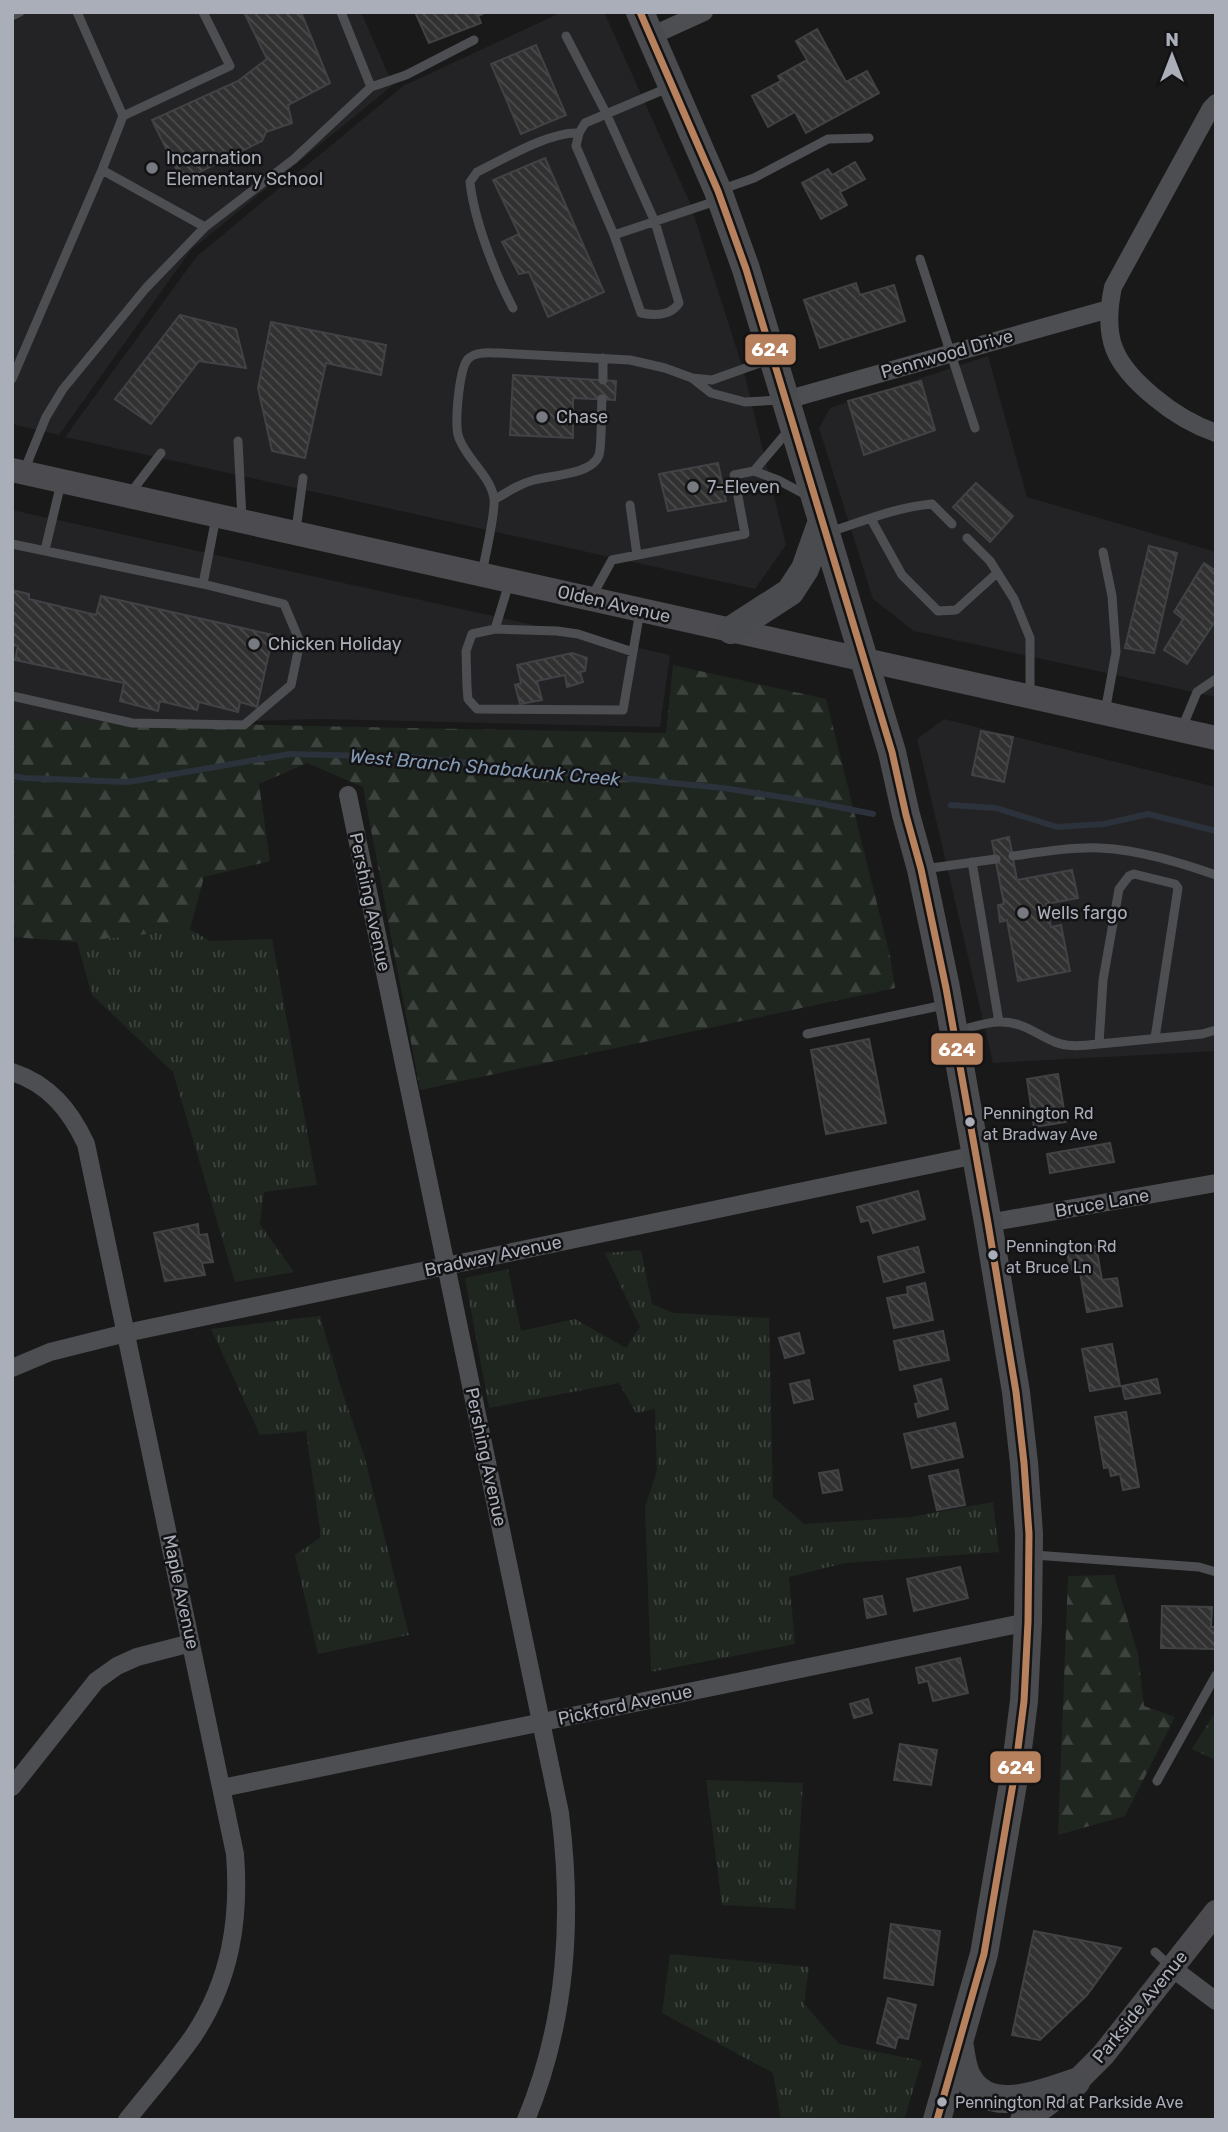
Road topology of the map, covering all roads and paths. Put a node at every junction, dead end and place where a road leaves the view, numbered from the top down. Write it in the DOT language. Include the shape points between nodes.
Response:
graph roads {
  1 [pos="20,12"];
  2 [pos="78,12"];
  3 [pos="204,12"];
  4 [pos="341,12"];
  5 [pos="704,12"];
  6 [pos="12,16"];
  7 [pos="646,24"];
  8 [pos="566,36"];
  9 [pos="474,40"];
  10 [pos="673,86"];
  11 [pos="371,87"];
  12 [pos="1216,103"];
  13 [pos="606,113"];
  14 [pos="123,116"];
  15 [pos="579,133"];
  16 [pos="869,138"];
  17 [pos="102,170"];
  18 [pos="719,195"];
  19 [pos="654,222"];
  20 [pos="205,227"];
  21 [pos="614,235"];
  22 [pos="920,259"];
  23 [pos="513,308"];
  24 [pos="1109,309"];
  25 [pos="951,354"];
  26 [pos="603,358"];
  27 [pos="773,359"];
  28 [pos="692,377"];
  29 [pos="12,379"];
  30 [pos="603,380"];
  31 [pos="602,399"];
  32 [pos="790,412"];
  33 [pos="975,428"];
  34 [pos="1216,433"];
  35 [pos="238,441"];
  36 [pos="161,453"];
  37 [pos="18,471"];
  38 [pos="754,471"];
  39 [pos="303,478"];
  40 [pos="62,481"];
  41 [pos="128,496"];
  42 [pos="494,500"];
  43 [pos="630,505"];
  44 [pos="217,516"];
  45 [pos="822,518"];
  46 [pos="871,519"];
  47 [pos="243,521"];
  48 [pos="952,524"];
  49 [pos="296,532"];
  50 [pos="967,538"];
  51 [pos="12,544"];
  52 [pos="45,550"];
  53 [pos="1103,552"];
  54 [pos="637,555"];
  55 [pos="997,573"];
  56 [pos="482,575"];
  57 [pos="510,581"];
  58 [pos="203,584"];
  59 [pos="591,599"];
  60 [pos="640,610"];
  61 [pos="495,629"];
  62 [pos="731,630"];
  63 [pos="633,652"];
  64 [pos="864,660"];
  65 [pos="1216,679"];
  66 [pos="12,696"];
  67 [pos="1030,697"];
  68 [pos="1104,714"];
  69 [pos="1181,731"];
  70 [pos="1216,738"];
  71 [pos="348,795"];
  72 [pos="1013,856"];
  73 [pos="996,859"];
  74 [pos="972,862"];
  75 [pos="921,869"];
  76 [pos="1216,875"];
  77 [pos="952,1018"];
  78 [pos="999,1022"];
  79 [pos="1216,1030"];
  80 [pos="807,1034"];
  81 [pos="1155,1038"];
  82 [pos="1099,1044"];
  83 [pos="12,1072"];
  84 [pos="976,1155"];
  85 [pos="1216,1183"];
  86 [pos="988,1223"];
  87 [pos="446,1266"];
  88 [pos="126,1333"];
  89 [pos="12,1368"];
  90 [pos="1028,1554"];
  91 [pos="1216,1572"];
  92 [pos="1028,1622"];
  93 [pos="191,1643"];
  94 [pos="1216,1675"];
  95 [pos="541,1723"];
  96 [pos="1157,1781"];
  97 [pos="12,1787"];
  98 [pos="222,1788"];
  99 [pos="1216,1912"];
  100 [pos="1163,1960"];
  101 [pos="1216,2001"];
  102 [pos="959,2042"];
  103 [pos="1076,2082"];
  104 [pos="127,2120"];
  105 [pos="526,2120"];
  106 [pos="937,2120"];
  107 [pos="1022,2120"];
  1 -- 6 [label="lane"];
  2 -- 14 [label="lane"];
  3 -- 14 [label="lane" via="230,66"];
  4 -- 11 [label="lane"];
  5 -- 7 [label="street"];
  7 -- 10 [label="main road"];
  8 -- 13 [label="lane"];
  9 -- 11 [label="lane" via="406,75"];
  10 -- 13 [label="lane"];
  10 -- 18 [label="main road"];
  11 -- 20 [label="lane" via="294,159"];
  12 -- 24 [label="street" via="1113,287"];
  13 -- 15 [label="lane" via="585,123"];
  13 -- 19 [label="lane"];
  14 -- 17 [label="lane"];
  15 -- 21 [label="lane" via="576,146"];
  15 -- 23 [label="lane" via="552,137 477,172 470,182 501,285"];
  16 -- 18 [label="lane" via="828,139"];
  17 -- 20 [label="lane"];
  17 -- 29 [label="lane"];
  18 -- 19 [label="lane"];
  18 -- 27 [label="main road"];
  19 -- 21 [label="lane"];
  19 -- 21 [label="lane" via="680,303 665,314 641,313"];
  20 -- 37 [label="lane" via="146,288 63,389"];
  22 -- 25 [label="lane"];
  24 -- 25 [label="street, Pennwood Drive"];
  24 -- 34 [label="street" via="1112,344 1121,366 1167,408"];
  25 -- 32 [label="street, Pennwood Drive"];
  25 -- 33 [label="lane"];
  26 -- 28 [label="lane" via="630,360"];
  26 -- 30 [label="lane"];
  26 -- 42 [label="lane" via="499,353 470,357 463,367 458,436"];
  27 -- 28 [label="lane" via="712,380"];
  27 -- 32 [label="main road"];
  28 -- 32 [label="lane" via="711,393"];
  31 -- 42 [label="lane" via="599,456 591,466 519,485"];
  32 -- 38 [label="lane"];
  32 -- 45 [label="main road"];
  35 -- 47 [label="lane"];
  36 -- 41 [label="lane"];
  37 -- 40 [label="main road, Olden Avenue"];
  38 -- 45 [label="lane" via="778,480"];
  38 -- 54 [label="lane" via="734,475 745,534"];
  39 -- 49 [label="lane"];
  40 -- 41 [label="main road, Olden Avenue"];
  40 -- 52 [label="lane"];
  41 -- 44 [label="main road, Olden Avenue"];
  42 -- 56 [label="lane"];
  43 -- 54 [label="lane"];
  44 -- 47 [label="main road, Olden Avenue"];
  44 -- 58 [label="lane"];
  45 -- 46 [label="lane"];
  45 -- 62 [label="main road" via="805,569 790,592"];
  45 -- 64 [label="main road"];
  46 -- 48 [label="lane" via="932,504"];
  46 -- 55 [label="lane" via="902,575 938,611 956,610"];
  47 -- 49 [label="main road, Olden Avenue"];
  49 -- 56 [label="main road, Olden Avenue"];
  50 -- 55 [label="lane"];
  51 -- 52 [label="lane"];
  52 -- 58 [label="lane"];
  53 -- 68 [label="lane" via="1116,652"];
  54 -- 59 [label="lane" via="612,560"];
  55 -- 67 [label="lane" via="1030,638"];
  56 -- 57 [label="main road, Olden Avenue"];
  57 -- 59 [label="main road, Olden Avenue"];
  57 -- 61 [label="lane"];
  58 -- 66 [label="lane" via="284,604 300,642 291,685 244,725 132,723"];
  59 -- 60 [label="main road, Olden Avenue"];
  60 -- 62 [label="main road, Olden Avenue"];
  60 -- 63 [label="lane"];
  61 -- 63 [label="lane" via="578,634"];
  61 -- 63 [label="lane" via="472,634 466,651 468,699 477,709 623,710"];
  62 -- 64 [label="main road, Olden Avenue"];
  64 -- 67 [label="main road, Olden Avenue"];
  64 -- 75 [label="main road"];
  65 -- 69 [label="lane" via="1198,692"];
  67 -- 68 [label="main road, Olden Avenue"];
  68 -- 69 [label="main road, Olden Avenue"];
  69 -- 70 [label="main road, Olden Avenue"];
  71 -- 87 [label="street, Pershing Avenue"];
  72 -- 76 [label="lane" via="1070,849 1122,850"];
  73 -- 74 [label="lane"];
  74 -- 75 [label="lane"];
  74 -- 78 [label="lane"];
  75 -- 77 [label="main road"];
  77 -- 78 [label="lane"];
  77 -- 80 [label="lane"];
  77 -- 84 [label="main road"];
  78 -- 82 [label="lane" via="1020,1024 1068,1046"];
  79 -- 81 [label="lane"];
  81 -- 82 [label="lane"];
  81 -- 82 [label="lane" via="1178,888 1133,874 1119,889 1103,980"];
  83 -- 88 [label="street, Maple Avenue" via="42,1086 60,1101 86,1144"];
  84 -- 86 [label="main road"];
  84 -- 87 [label="street, Bradway Avenue"];
  85 -- 86 [label="street, Bruce Lane"];
  86 -- 90 [label="main road" via="1016,1392"];
  87 -- 88 [label="street, Bradway Avenue"];
  87 -- 95 [label="street, Pershing Avenue"];
  88 -- 89 [label="street, Bradway Avenue" via="50,1352"];
  88 -- 93 [label="street, Maple Avenue"];
  90 -- 91 [label="lane"];
  90 -- 92 [label="main road"];
  92 -- 95 [label="street, Pickford Avenue"];
  92 -- 102 [label="main road" via="1013,1784 984,1954"];
  93 -- 97 [label="street" via="137,1657 96,1681"];
  93 -- 98 [label="street, Maple Avenue"];
  94 -- 96 [label="lane"];
  95 -- 98 [label="street, Pickford Avenue"];
  95 -- 105 [label="street, Pershing Avenue" via="560,1813 568,1913 558,2012"];
  98 -- 104 [label="street, Maple Avenue" via="238,1890 227,1966 194,2034"];
  99 -- 100 [label="main road, Parkside Avenue"];
  100 -- 101 [label="street"];
  100 -- 103 [label="main road, Parkside Avenue" via="1114,2043"];
  102 -- 103 [label="main road" via="965,2073 972,2084 994,2098 1030,2097"];
  102 -- 106 [label="main road"];
  103 -- 107 [label="main road, Parkside Avenue"];
}
